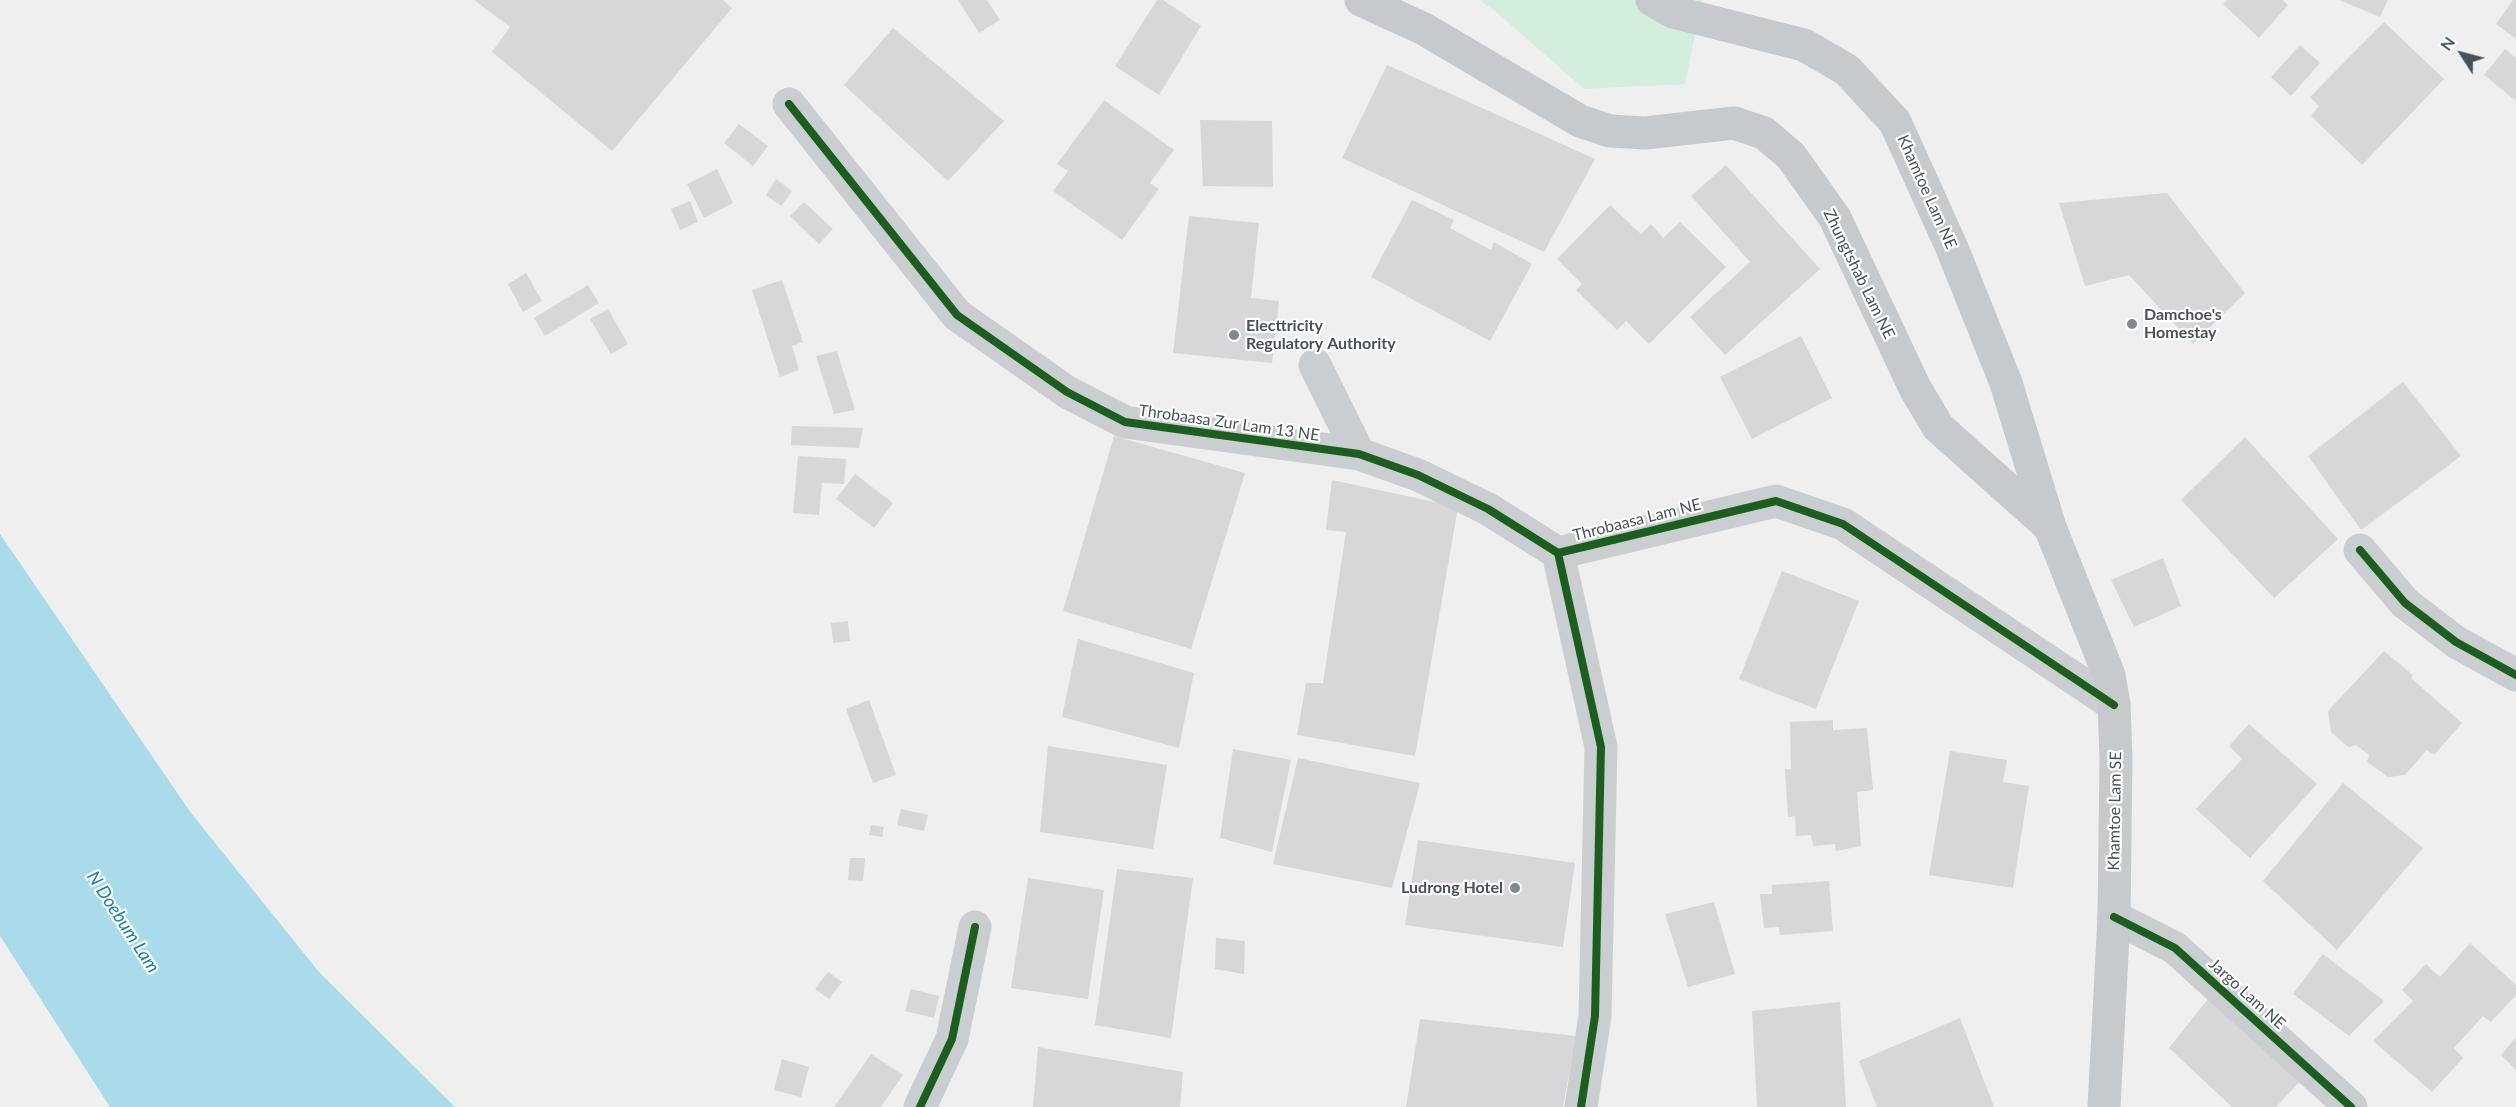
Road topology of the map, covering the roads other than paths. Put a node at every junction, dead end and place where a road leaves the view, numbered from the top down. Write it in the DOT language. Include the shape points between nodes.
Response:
graph roads {
  1 [pos="1361,0"];
  2 [pos="1652,0"];
  3 [pos="789,104"];
  4 [pos="1315,365"];
  5 [pos="1359,454"];
  6 [pos="2050,527"];
  7 [pos="2360,550"];
  8 [pos="1558,553"];
  9 [pos="2516,675"];
  10 [pos="2114,705"];
  11 [pos="2114,916"];
  12 [pos="975,927"];
  13 [pos="920,1107"];
  14 [pos="1581,1107"];
  15 [pos="2104,1107"];
  16 [pos="2351,1107"];
  1 -- 6 [label="main road, Zhungtshab Lam NE" via="1424,29 1580,121 1600,128 1645,133 1734,123 1764,133 1791,156 1835,218 1915,388 1938,427"];
  2 -- 6 [label="main road, Khamtoe Lam NE" via="1672,12 1804,45 1847,70 1895,122 2006,382"];
  3 -- 5 [label="street, Throbaasa Zur Lam 13 NE" via="957,315 1067,392 1125,422"];
  4 -- 5 [label="street"];
  5 -- 8 [label="street, Throbaasa Zur Lam 13 NE" via="1418,475 1488,509"];
  6 -- 10 [label="main road, Khamtoe Lam SE" via="2109,675"];
  7 -- 9 [label="street" via="2405,603 2456,642"];
  8 -- 10 [label="street, Throbaasa Lam NE" via="1776,501 1843,524"];
  8 -- 14 [label="street, Throbaasa Lam NE" via="1601,747 1595,1016"];
  10 -- 11 [label="main road, Khamtoe Lam SE"];
  11 -- 15 [label="main road, Khamtoe Lam SE"];
  11 -- 16 [label="street, Jargo Lam NE" via="2175,948"];
  12 -- 13 [label="street" via="952,1039"];
}
